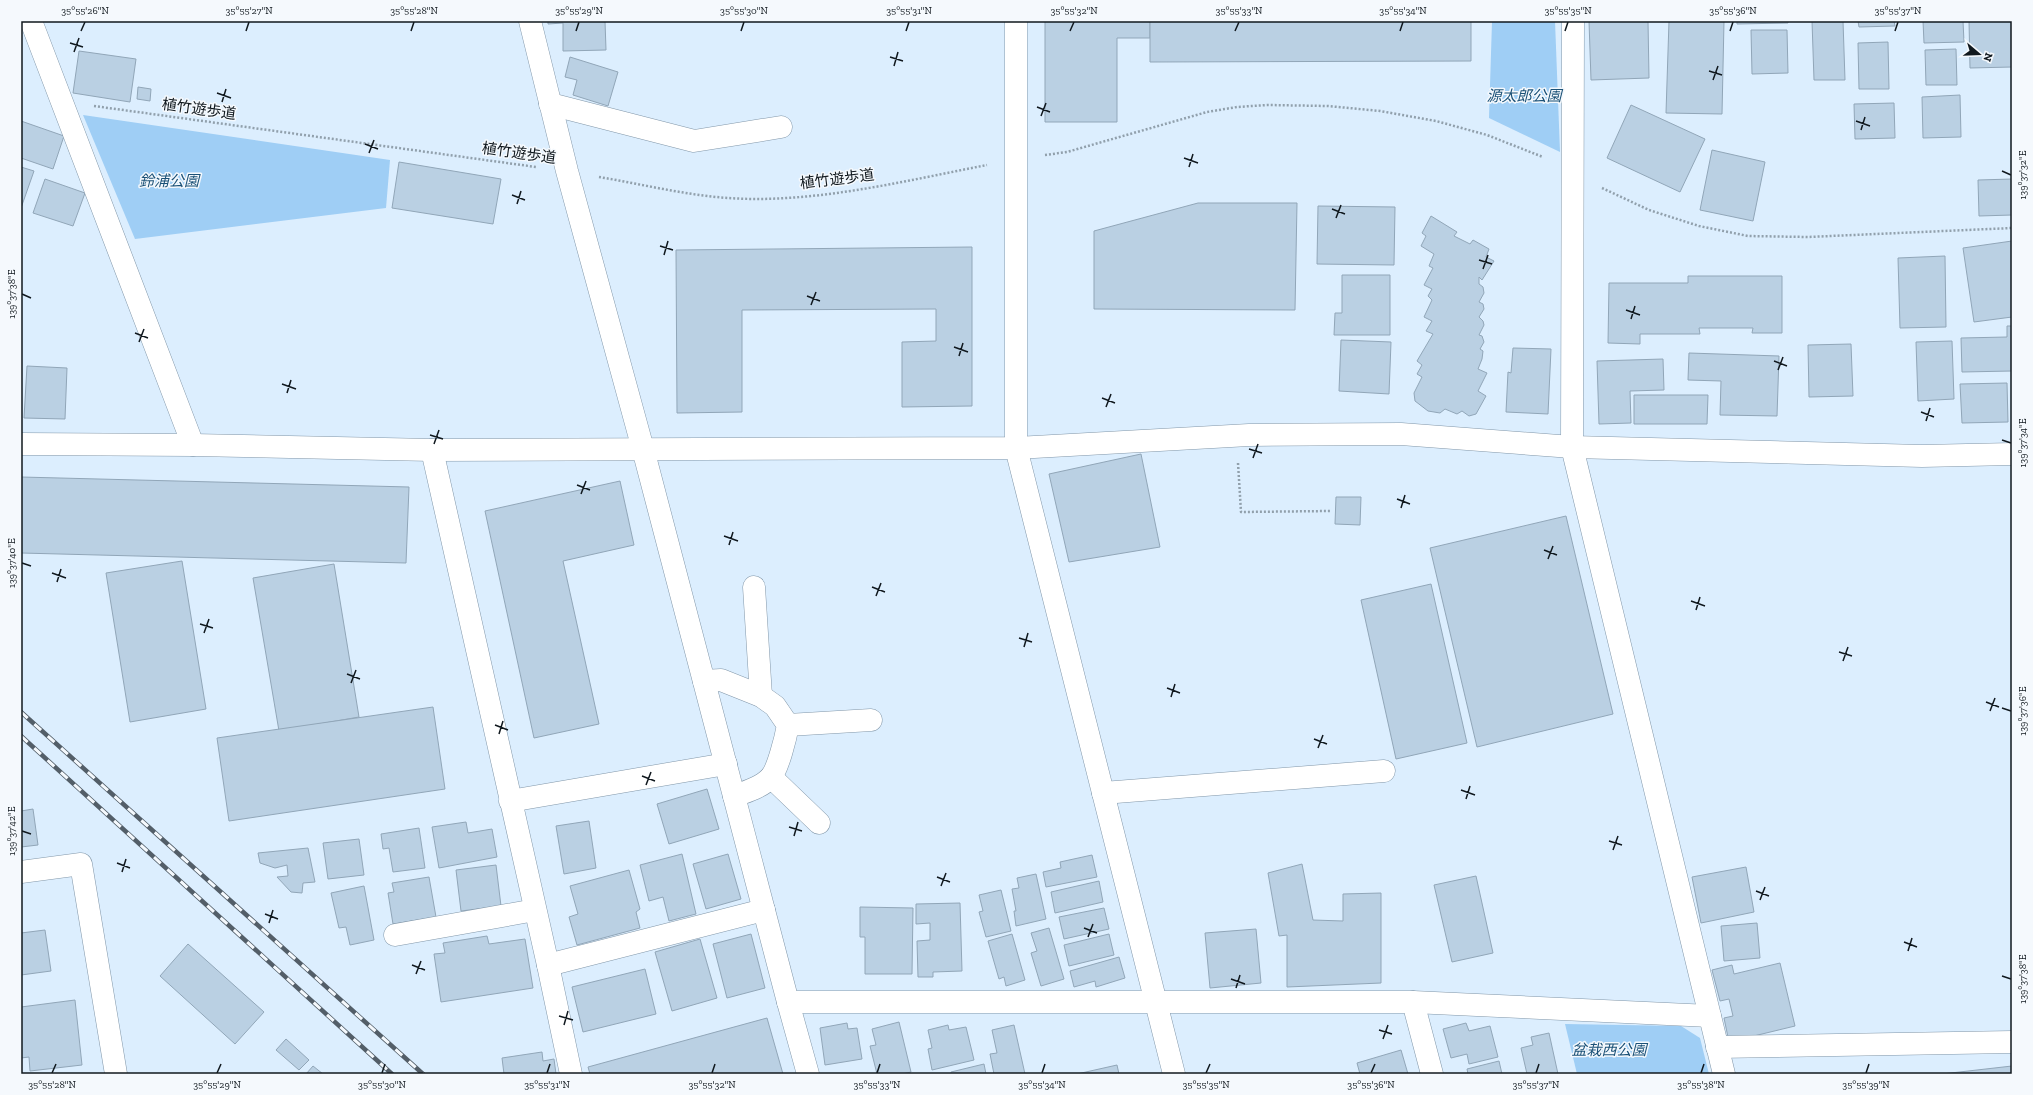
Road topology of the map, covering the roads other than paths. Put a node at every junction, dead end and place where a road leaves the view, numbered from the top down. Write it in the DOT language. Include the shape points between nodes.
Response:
graph roads {
  1 [pos="31,21"];
  2 [pos="530,21"];
  3 [pos="1016,21"];
  4 [pos="1573,21"];
  5 [pos="550,104"];
  6 [pos="781,127"];
  7 [pos="21,444"];
  8 [pos="193,445"];
  9 [pos="1572,447"];
  10 [pos="1016,448"];
  11 [pos="643,449"];
  12 [pos="432,450"];
  13 [pos="2012,454"];
  14 [pos="754,587"];
  15 [pos="704,680"];
  16 [pos="761,696"];
  17 [pos="872,720"];
  18 [pos="788,725"];
  19 [pos="726,764"];
  20 [pos="1384,770"];
  21 [pos="771,777"];
  22 [pos="1103,793"];
  23 [pos="734,796"];
  24 [pos="510,801"];
  25 [pos="819,824"];
  26 [pos="21,872"];
  27 [pos="536,910"];
  28 [pos="764,910"];
  29 [pos="395,935"];
  30 [pos="548,965"];
  31 [pos="788,1002"];
  32 [pos="1156,1002"];
  33 [pos="1413,1002"];
  34 [pos="1710,1016"];
  35 [pos="2012,1042"];
  36 [pos="1717,1048"];
  37 [pos="116,1074"];
  38 [pos="571,1074"];
  39 [pos="808,1074"];
  40 [pos="1174,1074"];
  41 [pos="1432,1074"];
  42 [pos="1724,1074"];
  1 -- 8 [label="street"];
  2 -- 5 [label="street"];
  3 -- 10 [label="street"];
  4 -- 9 [label="street"];
  5 -- 6 [label="street" via="694,141"];
  5 -- 11 [label="street"];
  7 -- 8 [label="street"];
  8 -- 12 [label="street"];
  9 -- 10 [label="street" via="1385,434 1249,435"];
  9 -- 13 [label="street" via="1922,456"];
  9 -- 34 [label="street"];
  10 -- 11 [label="street"];
  10 -- 22 [label="street"];
  11 -- 12 [label="street"];
  11 -- 15 [label="street"];
  12 -- 24 [label="street"];
  14 -- 16 [label="street"];
  15 -- 16 [label="street" via="722,680"];
  15 -- 19 [label="street"];
  16 -- 18 [label="street" via="775,706"];
  17 -- 18 [label="street"];
  18 -- 21 [label="street" via="786,742"];
  19 -- 23 [label="street"];
  19 -- 24 [label="street"];
  20 -- 22 [label="street"];
  21 -- 23 [label="street" via="751,790"];
  21 -- 25 [label="street"];
  22 -- 32 [label="street"];
  23 -- 28 [label="street"];
  24 -- 27 [label="street"];
  26 -- 37 [label="street" via="81,864"];
  27 -- 29 [label="street"];
  27 -- 30 [label="street"];
  28 -- 30 [label="street"];
  28 -- 31 [label="street"];
  30 -- 38 [label="street"];
  31 -- 32 [label="street"];
  31 -- 39 [label="street"];
  32 -- 33 [label="street"];
  32 -- 40 [label="street"];
  33 -- 34 [label="street"];
  33 -- 41 [label="street"];
  34 -- 36 [label="street"];
  35 -- 36 [label="street"];
  36 -- 42 [label="street"];
}
